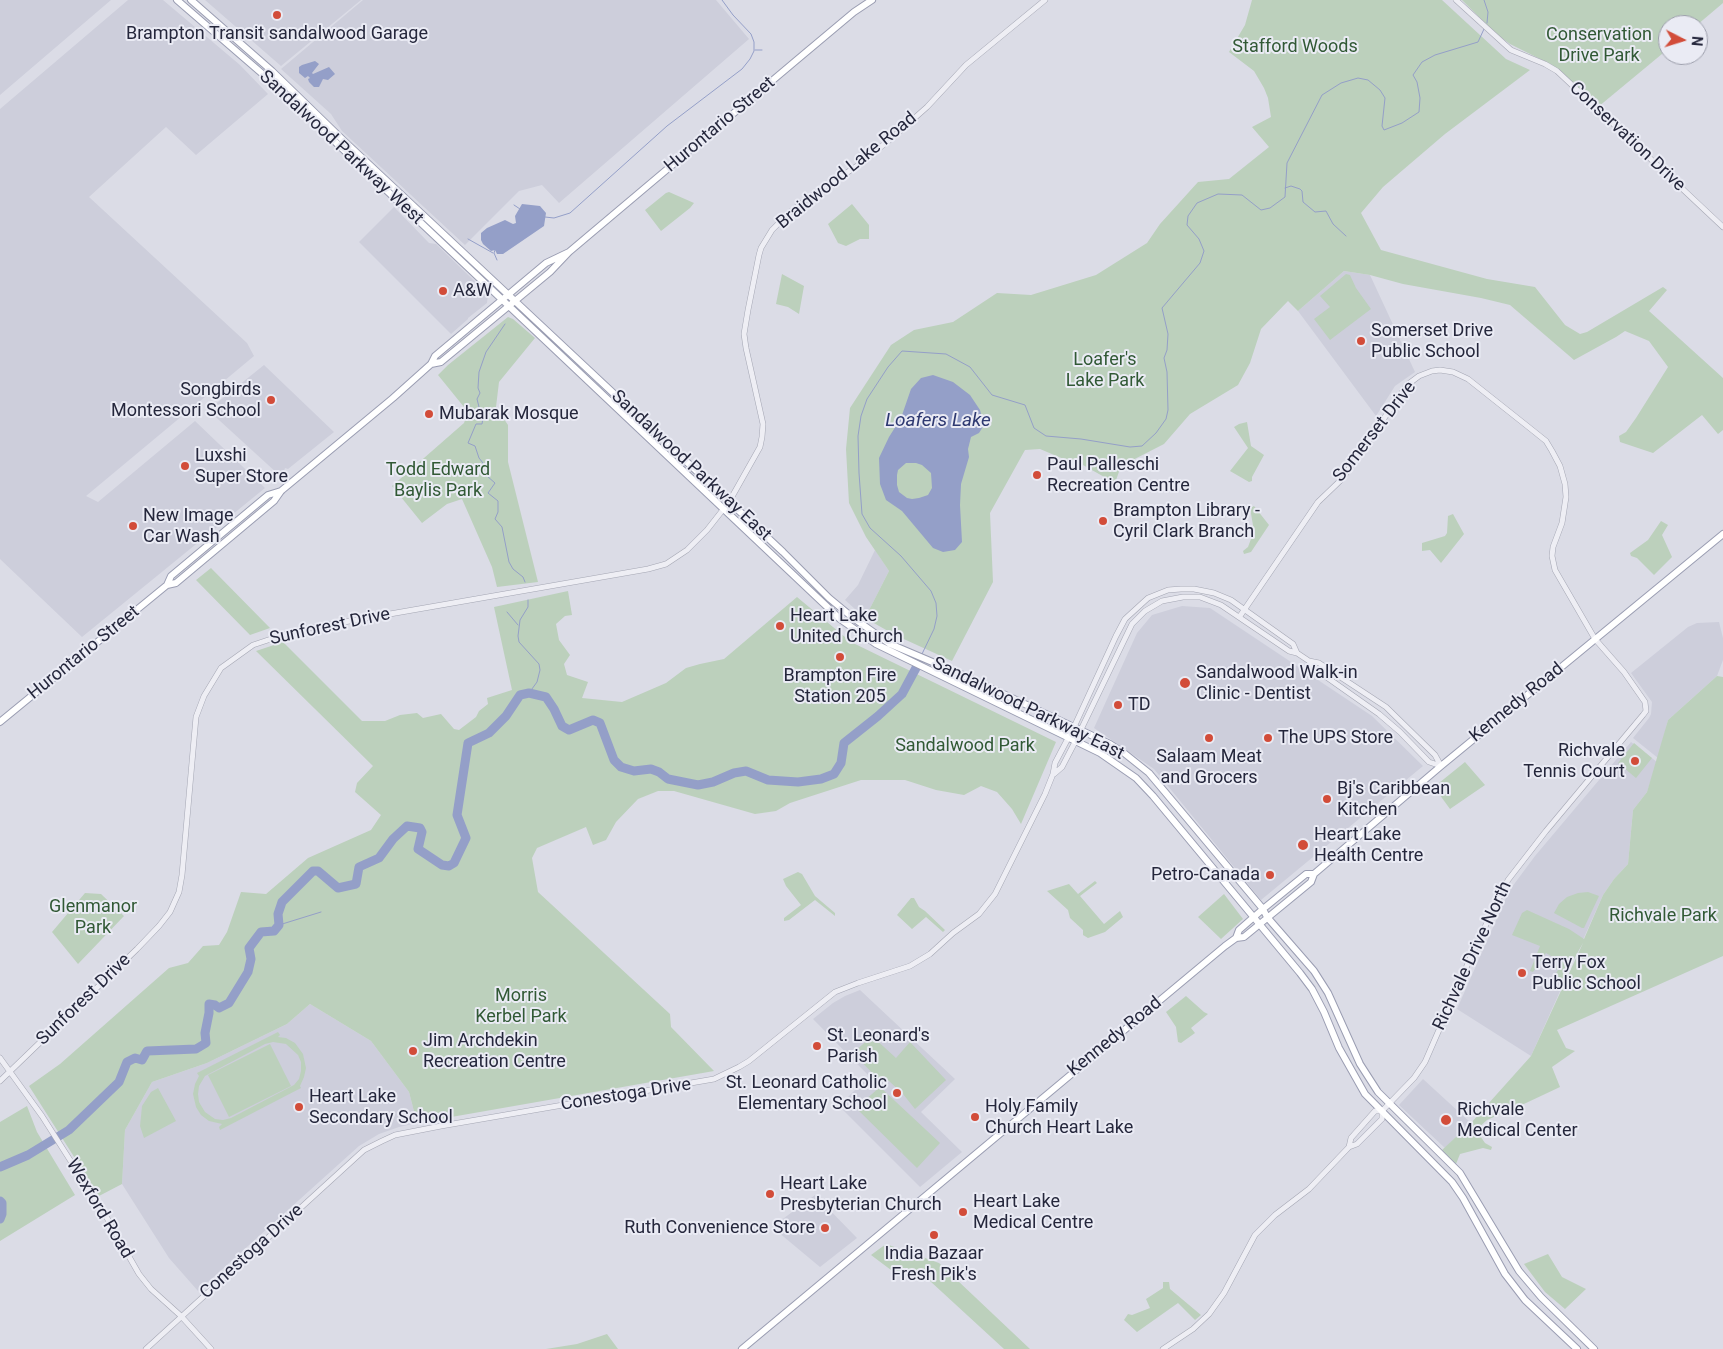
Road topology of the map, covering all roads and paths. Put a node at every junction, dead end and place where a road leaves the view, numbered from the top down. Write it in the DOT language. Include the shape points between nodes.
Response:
graph roads {
  1 [pos="177,0"];
  2 [pos="191,0"];
  3 [pos="872,0"];
  4 [pos="1045,0"];
  5 [pos="1456,0"];
  6 [pos="1723,227"];
  7 [pos="569,252"];
  8 [pos="509,294"];
  9 [pos="502,300"];
  10 [pos="516,300"];
  11 [pos="508,306"];
  12 [pos="431,364"];
  13 [pos="729,502"];
  14 [pos="724,509"];
  15 [pos="1723,534"];
  16 [pos="1245,610"];
  17 [pos="1240,616"];
  18 [pos="1596,639"];
  19 [pos="1297,653"];
  20 [pos="1309,662"];
  21 [pos="1098,675"];
  22 [pos="1105,678"];
  23 [pos="0,722"];
  24 [pos="1074,727"];
  25 [pos="1081,731"];
  26 [pos="1068,738"];
  27 [pos="1076,742"];
  28 [pos="1441,766"];
  29 [pos="1053,774"];
  30 [pos="1212,847"];
  31 [pos="1202,856"];
  32 [pos="1314,874"];
  33 [pos="1263,909"];
  34 [pos="1268,917"];
  35 [pos="1253,918"];
  36 [pos="1259,925"];
  37 [pos="1236,938"];
  38 [pos="0,1058"];
  39 [pos="10,1071"];
  40 [pos="0,1081"];
  41 [pos="1389,1104"];
  42 [pos="1382,1111"];
  43 [pos="1349,1147"];
  44 [pos="181,1316"];
  45 [pos="146,1349"];
  46 [pos="211,1349"];
  47 [pos="742,1349"];
  48 [pos="1162,1349"];
  49 [pos="1577,1349"];
  50 [pos="1594,1349"];
  1 -- 9 [label="main road, Sandalwood Parkway West" via="273,83"];
  2 -- 8 [label="main road, Sandalwood Parkway West" via="272,71"];
  3 -- 7 [label="main road, Hurontario Street"];
  4 -- 13 [label="street, Braidwood Lake Road" via="966,65 927,107 892,138 858,166 808,198 772,230 759,255 744,334 761,416 762,437 757,454"];
  5 -- 6 [label="street, Conservation Drive" via="1511,50 1557,71"];
  7 -- 8 [label="main road, Hurontario Street" via="546,263"];
  7 -- 10 [label="main road, Hurontario Street"];
  8 -- 9 [label="main road, Hurontario Street"];
  8 -- 10 [label="main road, Sandalwood Parkway West"];
  9 -- 11 [label="main road, Sandalwood Parkway West"];
  9 -- 12 [label="main road, Hurontario Street" via="435,356"];
  10 -- 11 [label="main road, Hurontario Street"];
  10 -- 13 [label="main road, Sandalwood Parkway East"];
  11 -- 12 [label="main road, Hurontario Street" via="441,362"];
  11 -- 14 [label="main road, Sandalwood Parkway East"];
  12 -- 23 [label="main road, Hurontario Street" via="281,491 268,495 171,576 167,585"];
  13 -- 14 [label="street, Sunforest Drive"];
  13 -- 24 [label="main road, Sandalwood Parkway East" via="829,598 884,640"];
  14 -- 26 [label="main road, Sandalwood Parkway East" via="840,619 875,643"];
  14 -- 39 [label="street, Sunforest Drive" via="687,550 666,564 553,587 298,630 253,645 232,659 221,668 196,717 182,875 174,904 148,938"];
  15 -- 18 [label="main road, Kennedy Road"];
  16 -- 17 [label="street, Somerset Drive"];
  16 -- 18 [label="street, Somerset Drive" via="1318,502 1342,479 1407,385 1419,376 1440,370 1468,379 1546,441 1552,451 1560,466 1566,497 1562,523 1553,547 1553,563 1558,577"];
  16 -- 19 [label="street, Conestoga Drive" via="1293,644"];
  16 -- 21 [label="street, Conestoga Drive" via="1222,596 1194,589 1168,590 1148,598 1125,619"];
  17 -- 19 [label="street, Conestoga Drive" via="1288,651"];
  17 -- 22 [label="street, Conestoga Drive" via="1200,597 1162,601 1132,624"];
  18 -- 28 [label="main road, Kennedy Road"];
  18 -- 41 [label="street, Richvale Drive North" via="1642,696 1646,711 1508,880 1425,1062"];
  19 -- 20 [label="street, Conestoga Drive"];
  20 -- 28 [label="street, Conestoga Drive" via="1379,714 1430,762"];
  20 -- 28 [label="street, Conestoga Drive" via="1319,663 1386,706 1436,756"];
  21 -- 22 [label="street"];
  21 -- 24 [label="street, Conestoga Drive"];
  22 -- 25 [label="street, Conestoga Drive"];
  24 -- 25 [label="main road, Sandalwood Parkway East"];
  24 -- 26 [label="street, Conestoga Drive"];
  25 -- 27 [label="street, Conestoga Drive"];
  25 -- 30 [label="main road, Sandalwood Parkway East" via="1124,753 1149,773"];
  26 -- 27 [label="main road, Sandalwood Parkway East"];
  26 -- 29 [label="street, Conestoga Drive"];
  27 -- 29 [label="street, Conestoga Drive" via="1062,768"];
  27 -- 31 [label="main road, Sandalwood Parkway East" via="1113,760 1136,778"];
  28 -- 32 [label="main road, Kennedy Road"];
  29 -- 44 [label="street, Conestoga Drive" via="1010,867 988,904 921,960 835,992 740,1067 714,1079 441,1126 395,1135 382,1141 364,1150"];
  30 -- 31 [label="main road"];
  30 -- 33 [label="main road, Sandalwood Parkway East"];
  31 -- 35 [label="main road, Sandalwood Parkway East"];
  32 -- 33 [label="main road" via="1306,874"];
  32 -- 34 [label="main road" via="1311,882"];
  33 -- 34 [label="main road, Sandalwood Parkway East"];
  33 -- 35 [label="main road"];
  34 -- 36 [label="main road"];
  34 -- 41 [label="main road, Sandalwood Parkway East" via="1314,971 1328,993 1360,1064"];
  35 -- 36 [label="main road, Sandalwood Parkway East"];
  35 -- 37 [label="main road" via="1239,930"];
  36 -- 37 [label="main road" via="1244,937"];
  36 -- 42 [label="main road, Sandalwood Parkway East" via="1312,989 1352,1074"];
  37 -- 47 [label="main road, Kennedy Road"];
  38 -- 39 [label="street, Wexford Road"];
  39 -- 40 [label="street, Sunforest Drive"];
  39 -- 44 [label="street, Wexford Road" via="65,1152 139,1274"];
  41 -- 42 [label="street, Richvale Drive North"];
  41 -- 50 [label="main road, Sandalwood Parkway East" via="1460,1173 1519,1271"];
  42 -- 43 [label="street" via="1382,1119 1357,1144"];
  42 -- 43 [label="street" via="1376,1111 1351,1138"];
  42 -- 49 [label="main road, Sandalwood Parkway East" via="1452,1182 1505,1274 1526,1300"];
  43 -- 48 [label="street" via="1309,1189 1275,1214 1255,1235 1209,1314"];
  44 -- 45 [label="street, Conestoga Drive"];
  44 -- 46 [label="street, Wexford Road"];
}
